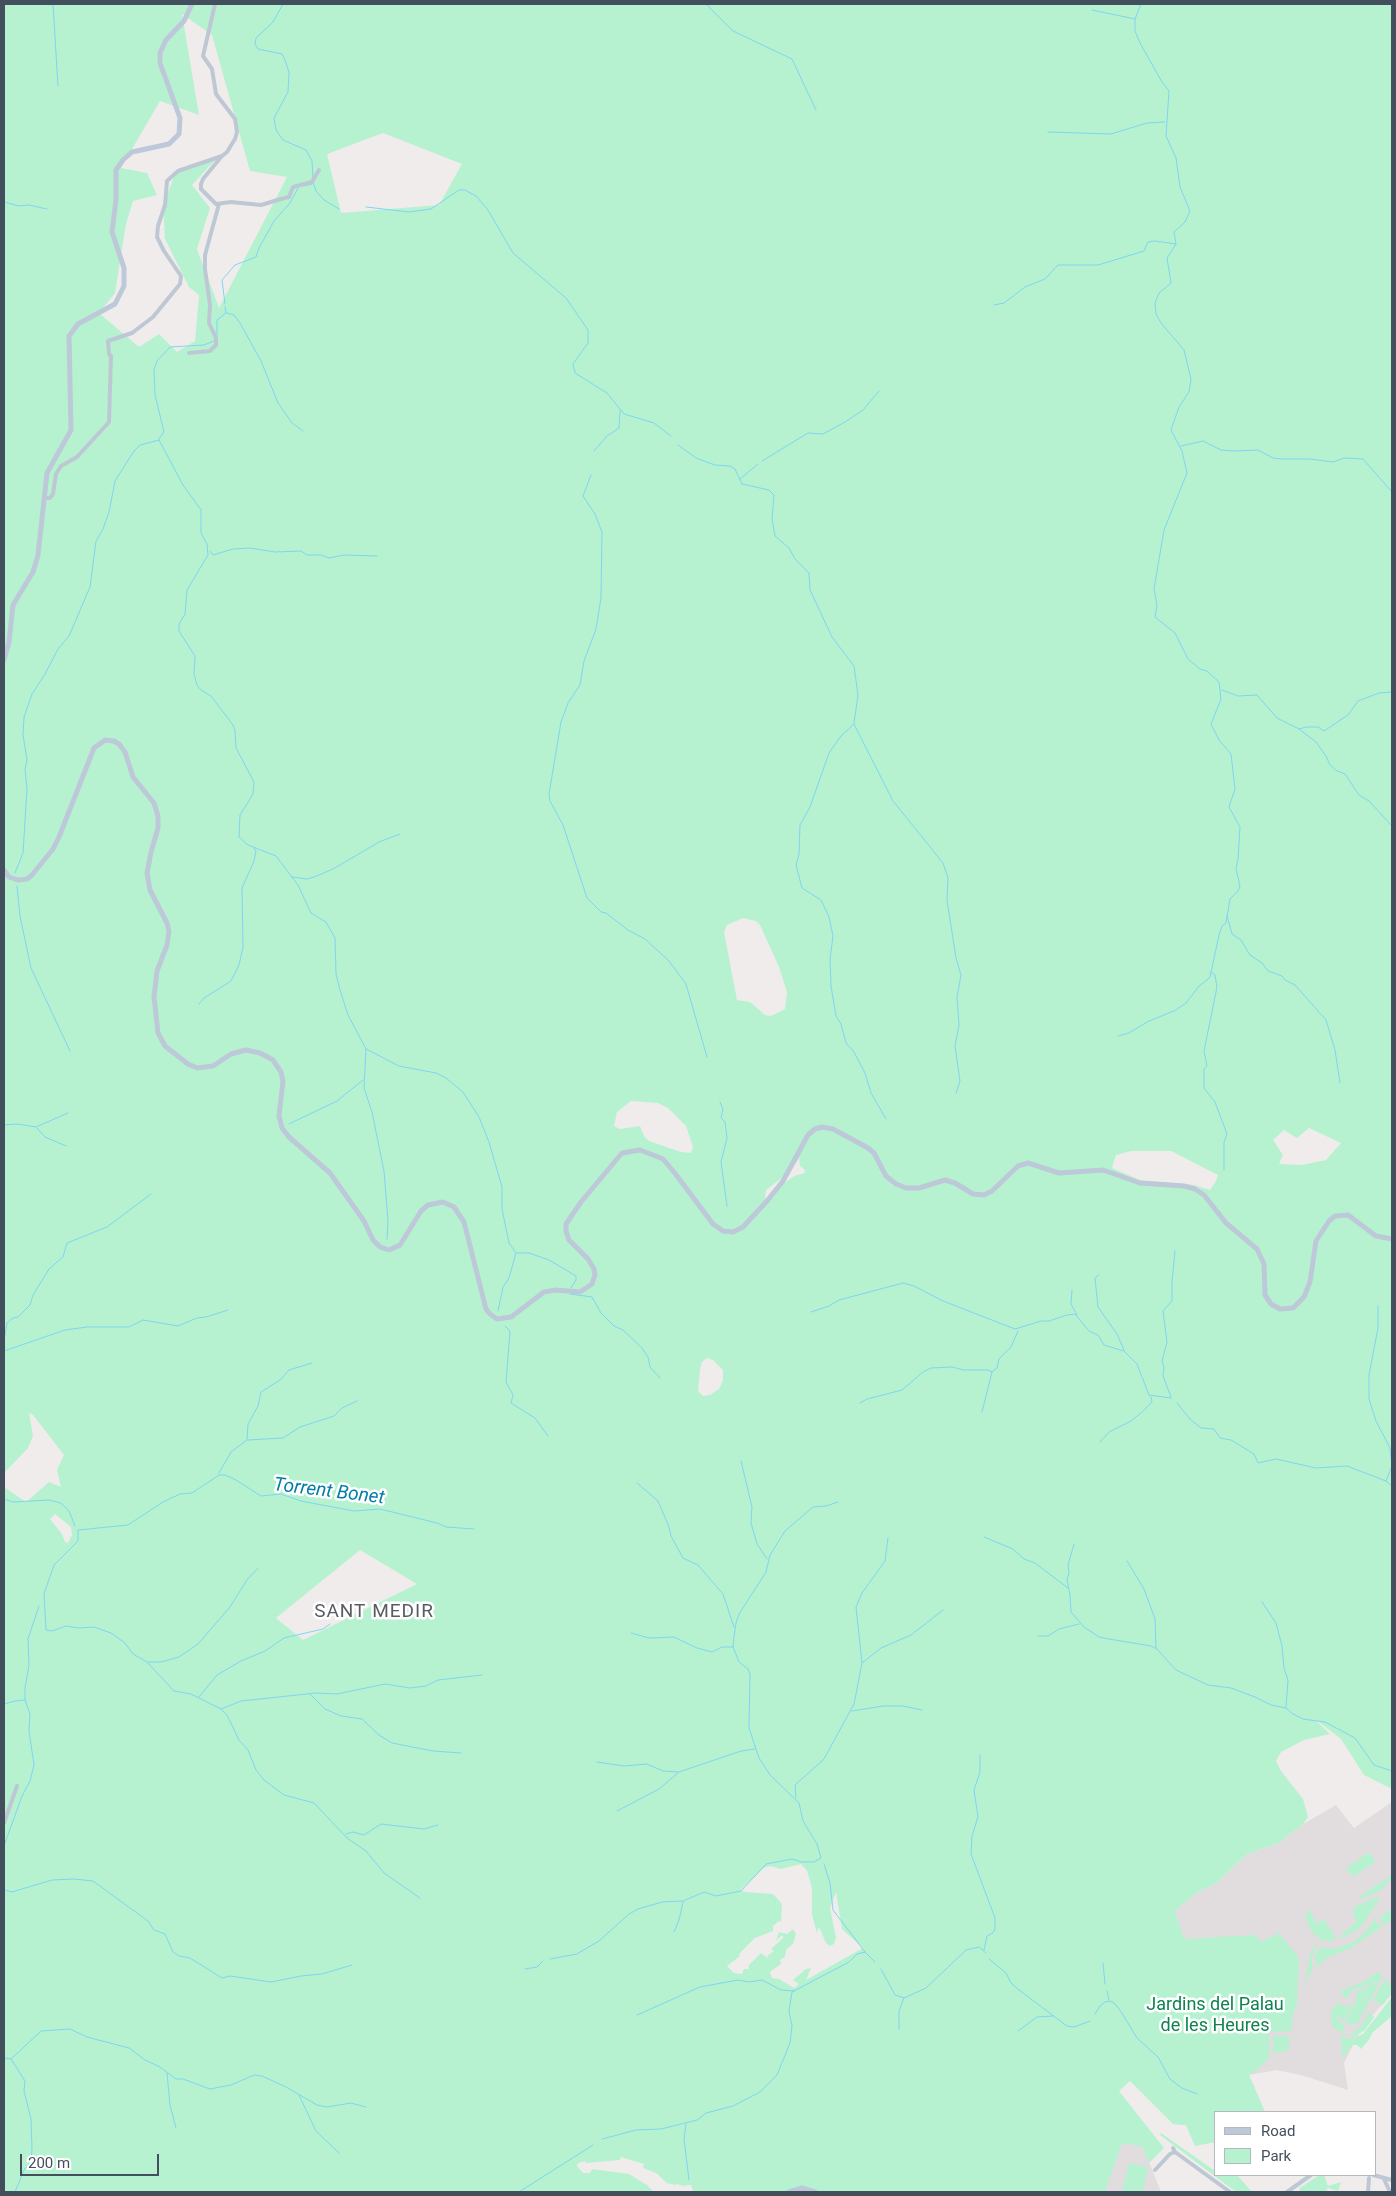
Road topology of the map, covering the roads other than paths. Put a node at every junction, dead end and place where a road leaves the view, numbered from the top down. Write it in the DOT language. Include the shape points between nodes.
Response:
graph roads {
  1 [pos="192,4"];
  2 [pos="215,4"];
  3 [pos="222,156"];
  4 [pos="320,170"];
  5 [pos="220,204"];
  6 [pos="189,353"];
  7 [pos="44,498"];
  8 [pos="4,660"];
  9 [pos="4,870"];
  10 [pos="1392,1238"];
  11 [pos="17,1786"];
  12 [pos="4,1822"];
  13 [pos="1155,2170"];
  14 [pos="1311,2176"];
  15 [pos="1371,2176"];
  16 [pos="1385,2180"];
  17 [pos="1392,2180"];
  18 [pos="1392,2184"];
  19 [pos="789,2192"];
  20 [pos="797,2192"];
  21 [pos="806,2192"];
  22 [pos="815,2192"];
  23 [pos="1230,2192"];
  24 [pos="1287,2192"];
  25 [pos="1368,2192"];
  26 [pos="1390,2192"];
  1 -- 7 [label="street" via="184,21 164,43 159,56 180,118 179,134 166,145 132,152 116,170 112,232 124,268 124,286 115,304 80,322 70,333 71,430 48,468"];
  2 -- 3 [label="street" via="203,56 212,69 216,94 233,114 237,132"];
  3 -- 5 [label="street" via="201,184 206,195"];
  3 -- 7 [label="street" via="178,172 167,181 157,237 181,276 180,284 153,317 132,333 108,341 111,356 108,422 77,457 61,466 56,474 53,494"];
  4 -- 5 [label="street" via="312,182 293,187 289,197 261,206 231,202"];
  5 -- 6 [label="street" via="207,241 204,269 210,305 209,323 216,345 210,351"];
  7 -- 8 [label="street" via="38,555 33,572 13,605"];
  9 -- 10 [label="street" via="9,877 18,880 32,875 56,843 94,748 108,740 122,746 133,777 154,803 158,816 147,873 150,890 169,931 157,971 154,996 156,1024 162,1041 170,1051 197,1068 213,1066 231,1054 246,1050 272,1060 283,1080 279,1116 282,1128 330,1173 380,1247 392,1249 400,1245 428,1205 442,1202 454,1207 464,1222 486,1309 497,1318 511,1317 544,1292 580,1292 592,1284 594,1269 569,1240 566,1224 622,1153 640,1150 663,1160 713,1224 723,1231 733,1232 743,1227 767,1201 783,1181 808,1135 822,1127 868,1148 886,1176 906,1188 919,1188 945,1180 972,1194 984,1195 1015,1168 1028,1163 1059,1173 1103,1170 1135,1182 1195,1189 1204,1195 1226,1223 1260,1252 1265,1268 1265,1295 1280,1309 1293,1308 1305,1294 1316,1241 1335,1216 1348,1215 1376,1236"];
  11 -- 12 [label="street"];
  13 -- 23 [label="street" via="1174,2150"];
  14 -- 24 [label="street"];
  15 -- 16 [label="street"];
  15 -- 25 [label="street"];
  16 -- 17 [label="street"];
  16 -- 18 [label="street"];
  16 -- 26 [label="street"];
  19 -- 22 [label="street" via="802,2188"];
  20 -- 21 [label="street"];
}
